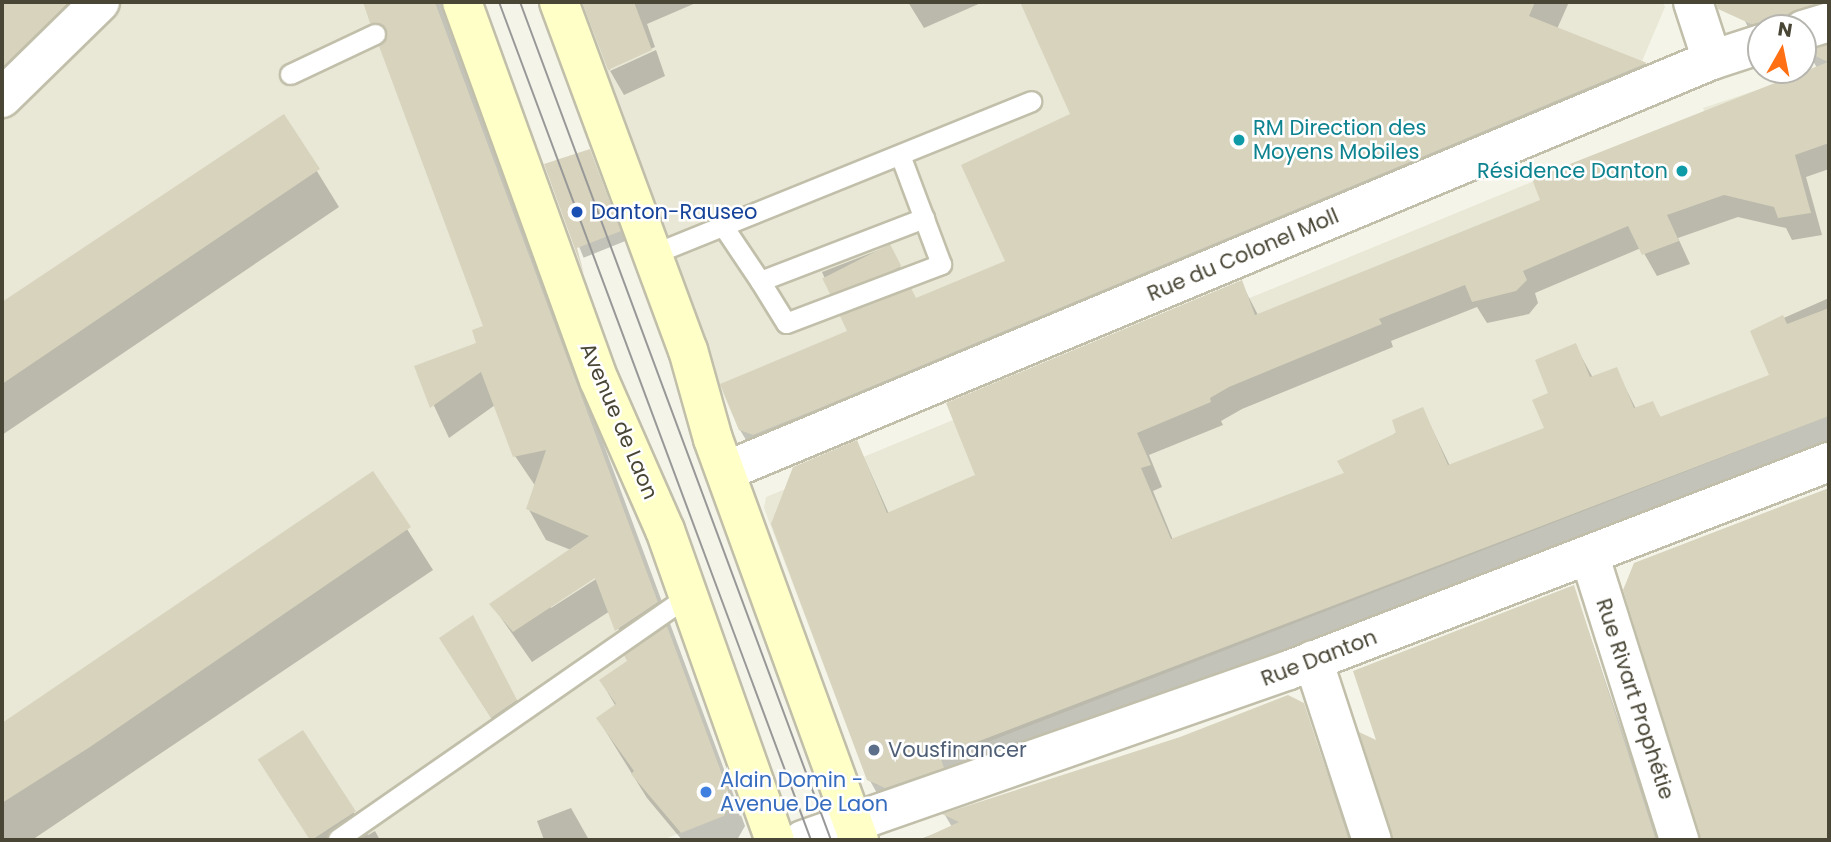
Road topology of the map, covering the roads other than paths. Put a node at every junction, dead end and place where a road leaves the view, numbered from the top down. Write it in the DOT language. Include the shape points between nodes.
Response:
graph roads {
  1 [pos="100,2"];
  2 [pos="462,2"];
  3 [pos="559,2"];
  4 [pos="1693,2"];
  5 [pos="375,34"];
  6 [pos="1747,49"];
  7 [pos="1712,60"];
  8 [pos="290,74"];
  9 [pos="2,98"];
  10 [pos="1031,101"];
  11 [pos="900,155"];
  12 [pos="924,218"];
  13 [pos="723,226"];
  14 [pos="653,254"];
  15 [pos="760,281"];
  16 [pos="1829,462"];
  17 [pos="726,471"];
  18 [pos="1590,557"];
  19 [pos="688,596"];
  20 [pos="1313,660"];
  21 [pos="856,832"];
  22 [pos="338,839"];
  23 [pos="775,840"];
  24 [pos="803,840"];
  25 [pos="1372,840"];
  26 [pos="1679,840"];
  1 -- 9 [label="street"];
  2 -- 19 [label="main road, Avenue de Laon" via="599,380 637,459"];
  3 -- 14 [label="main road"];
  4 -- 7 [label="street"];
  5 -- 8 [label="lane"];
  6 -- 7 [label="street, Rue du Colonel Moll"];
  7 -- 17 [label="street, Rue du Colonel Moll"];
  10 -- 11 [label="lane"];
  11 -- 12 [label="lane"];
  11 -- 13 [label="lane"];
  12 -- 15 [label="lane"];
  12 -- 15 [label="lane" via="941,264 928,269 786,323"];
  13 -- 14 [label="lane"];
  13 -- 15 [label="lane"];
  14 -- 17 [label="main road"];
  16 -- 18 [label="street, Rue Danton"];
  17 -- 21 [label="main road"];
  18 -- 20 [label="street, Rue Danton"];
  18 -- 26 [label="street, Rue Rivart Prophétie"];
  19 -- 22 [label="lane"];
  19 -- 23 [label="main road, Avenue de Laon"];
  20 -- 21 [label="street, Rue Danton"];
  20 -- 25 [label="street"];
  21 -- 24 [label="street, Rue Danton"];
}
